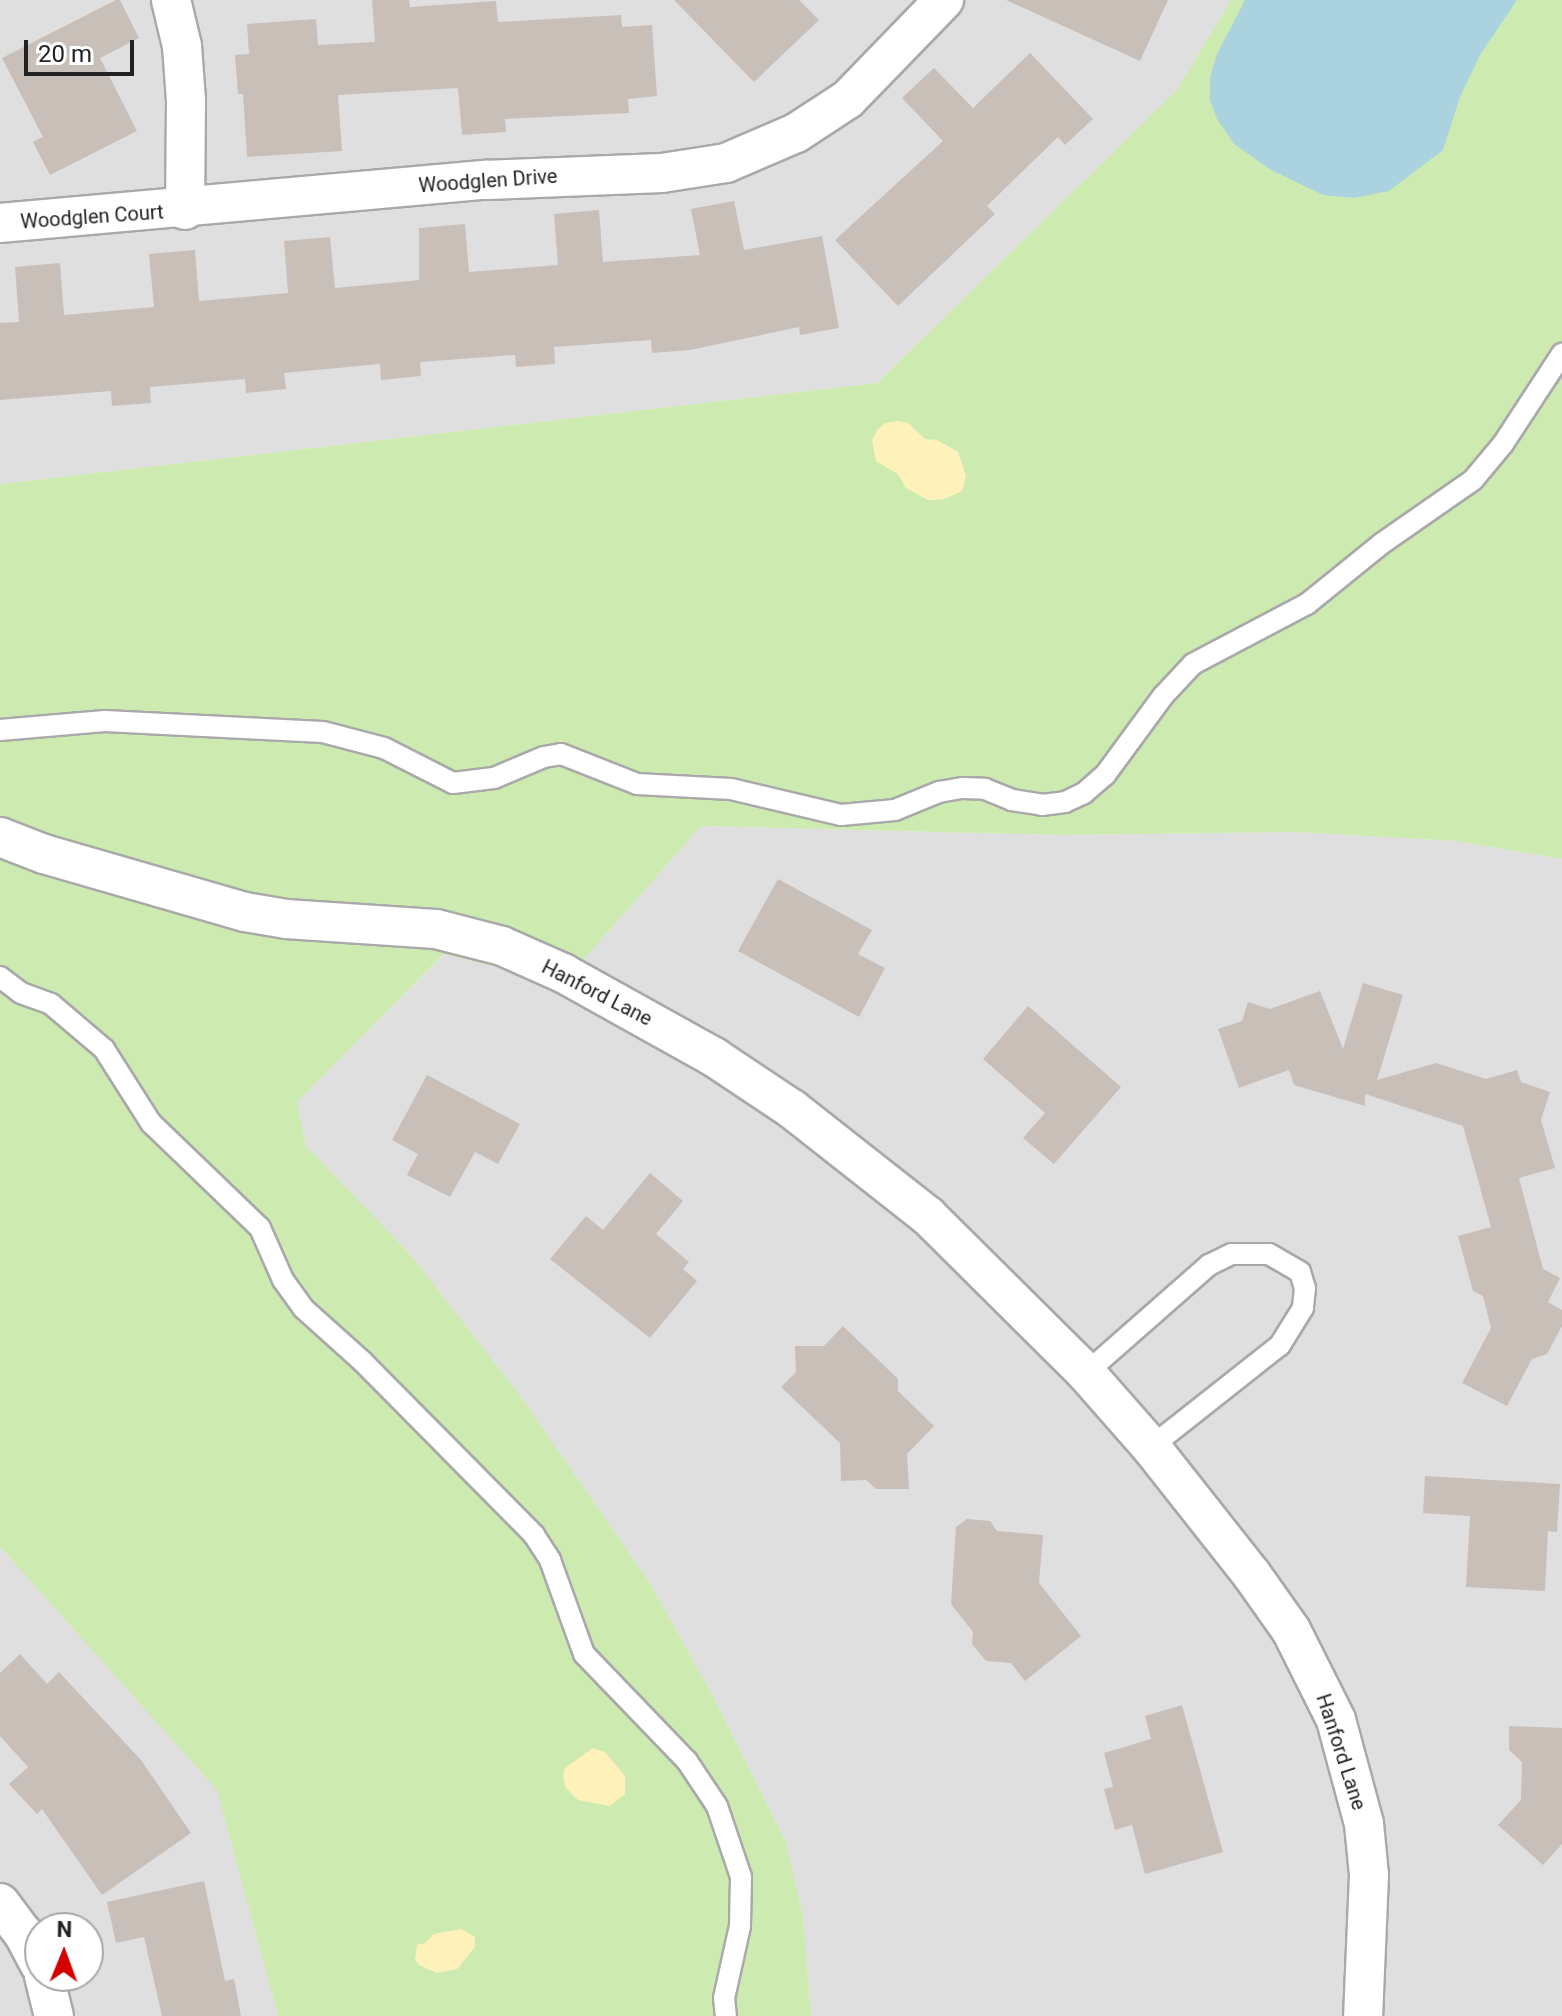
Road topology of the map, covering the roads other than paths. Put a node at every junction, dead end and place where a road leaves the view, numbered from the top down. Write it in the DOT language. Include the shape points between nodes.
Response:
graph roads {
  1 [pos="171,0"];
  2 [pos="944,0"];
  3 [pos="185,210"];
  4 [pos="0,223"];
  5 [pos="1562,354"];
  6 [pos="0,730"];
  7 [pos="0,837"];
  8 [pos="0,977"];
  9 [pos="1086,1373"];
  10 [pos="1151,1447"];
  11 [pos="0,1903"];
  12 [pos="24,1940"];
  13 [pos="48,1992"];
  14 [pos="54,2016"];
  15 [pos="726,2016"];
  16 [pos="1363,2016"];
  1 -- 3 [label="street" via="182,46"];
  2 -- 3 [label="street, Woodglen Drive" via="848,99 796,133 726,163 692,170 486,180"];
  3 -- 4 [label="street, Woodglen Court"];
  5 -- 6 [label="lane" via="1473,480 1307,604 1193,664 1105,775 1065,802 1042,805 962,788 895,810 841,815 731,789 637,784 561,754 494,778 453,783 384,748 323,732 105,721"];
  7 -- 9 [label="street, Hanford Lane" via="245,912 436,929 502,946 563,973 714,1057 859,1159 968,1254"];
  8 -- 15 [label="lane" via="21,993 51,1004 104,1049 151,1123 260,1228 283,1280 303,1308 534,1535 550,1560 584,1654 687,1761 717,1806 741,1877 740,1926 724,1998"];
  9 -- 10 [label="street, Hanford Lane"];
  9 -- 10 [label="lane" via="1209,1265 1232,1254 1269,1254 1300,1272 1303,1308 1280,1345"];
  10 -- 16 [label="street, Hanford Lane" via="1291,1630 1336,1720 1367,1849"];
  11 -- 12 [label="street"];
  13 -- 14 [label="street"];
}
